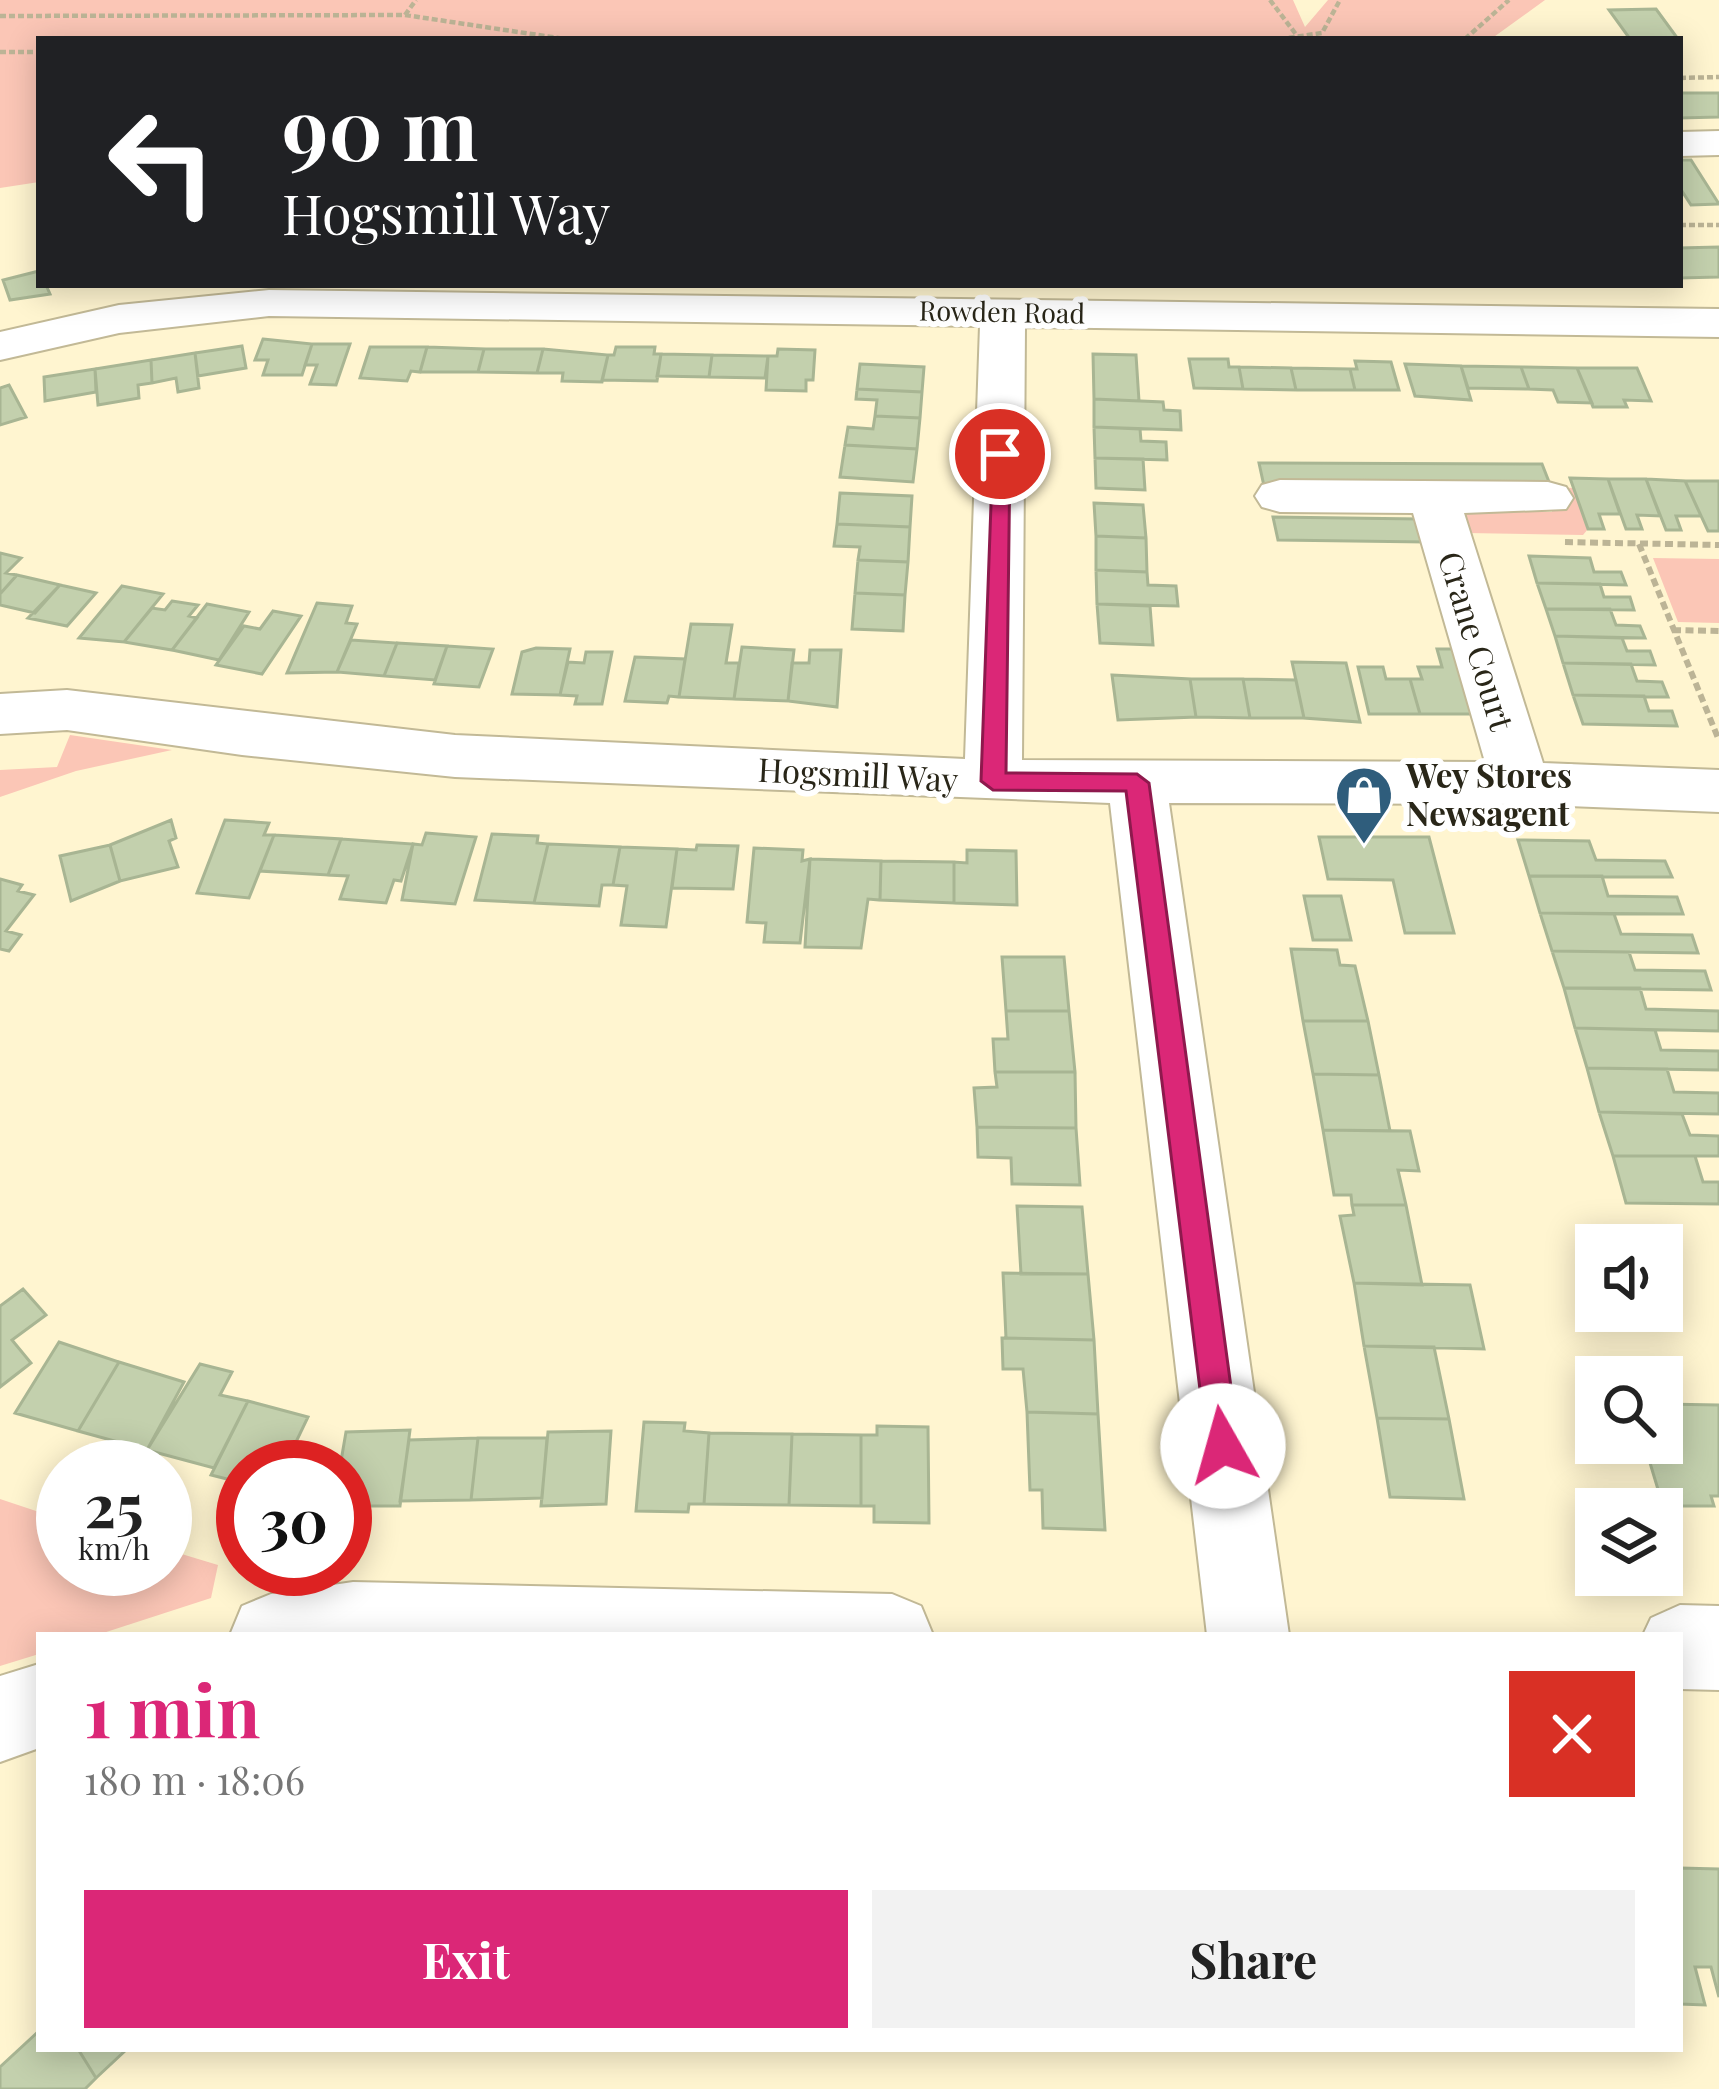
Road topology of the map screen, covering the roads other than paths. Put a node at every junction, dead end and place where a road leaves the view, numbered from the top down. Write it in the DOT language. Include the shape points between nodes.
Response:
graph roads {
  1 [pos="1719,143"];
  2 [pos="1683,144"];
  3 [pos="1003,313"];
  4 [pos="1719,323"];
  5 [pos="0,346"];
  6 [pos="1280,496"];
  7 [pos="1434,497"];
  8 [pos="1550,520"];
  9 [pos="0,714"];
  10 [pos="993,781"];
  11 [pos="1137,783"];
  12 [pos="1520,783"];
  13 [pos="1716,785"];
  14 [pos="292,1632"];
  15 [pos="757,1632"];
  16 [pos="1248,1632"];
  17 [pos="1683,1647"];
  18 [pos="1719,1648"];
  19 [pos="36,1707"];
  20 [pos="0,1719"];
  1 -- 2 [label="street"];
  3 -- 4 [label="street, Rowden Road"];
  3 -- 5 [label="street, Rowden Road" via="269,303 119,319"];
  3 -- 10 [label="street"];
  6 -- 7 [label="street"];
  7 -- 8 [label="street"];
  7 -- 12 [label="street, Crane Court"];
  9 -- 10 [label="street, Hogsmill Way" via="67,710 455,756"];
  10 -- 11 [label="street, Hogsmill Way"];
  11 -- 12 [label="street, Hogsmill Way"];
  11 -- 16 [label="street"];
  12 -- 13 [label="street, Hogsmill Way"];
  14 -- 15 [label="street" via="353,1623"];
  17 -- 18 [label="street"];
  19 -- 20 [label="street"];
}
